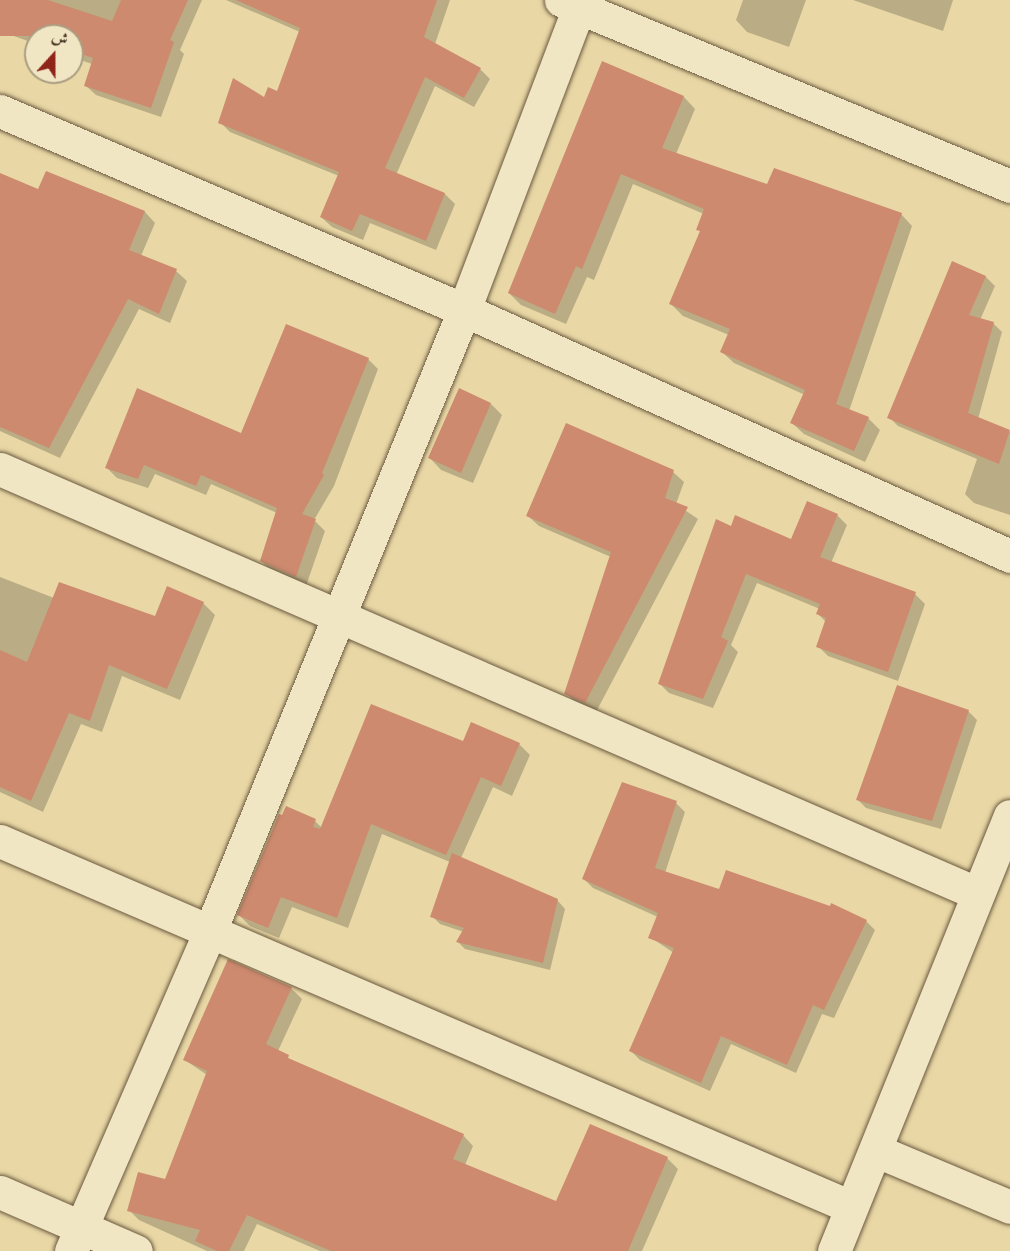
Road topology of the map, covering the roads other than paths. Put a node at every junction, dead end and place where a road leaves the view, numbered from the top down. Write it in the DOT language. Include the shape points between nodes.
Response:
graph roads {
  1 [pos="574,3"];
  2 [pos="0,111"];
  3 [pos="1010,186"];
  4 [pos="464,309"];
  5 [pos="0,469"];
  6 [pos="1010,556"];
  7 [pos="339,615"];
  8 [pos="1010,816"];
  9 [pos="0,842"];
  10 [pos="975,893"];
  11 [pos="210,931"];
  12 [pos="877,1151"];
  13 [pos="0,1192"];
  14 [pos="851,1207"];
  15 [pos="1010,1208"];
  16 [pos="76,1239"];
  17 [pos="136,1251"];
  18 [pos="834,1251"];
  1 -- 3 [label="street"];
  1 -- 4 [label="street"];
  2 -- 4 [label="street"];
  4 -- 6 [label="street"];
  4 -- 7 [label="street"];
  5 -- 7 [label="street"];
  7 -- 10 [label="street"];
  7 -- 11 [label="street"];
  8 -- 10 [label="street"];
  9 -- 11 [label="street"];
  10 -- 12 [label="street"];
  11 -- 14 [label="street"];
  11 -- 16 [label="street"];
  12 -- 14 [label="street"];
  12 -- 15 [label="street"];
  13 -- 16 [label="street"];
  14 -- 18 [label="street"];
  16 -- 17 [label="street"];
}
